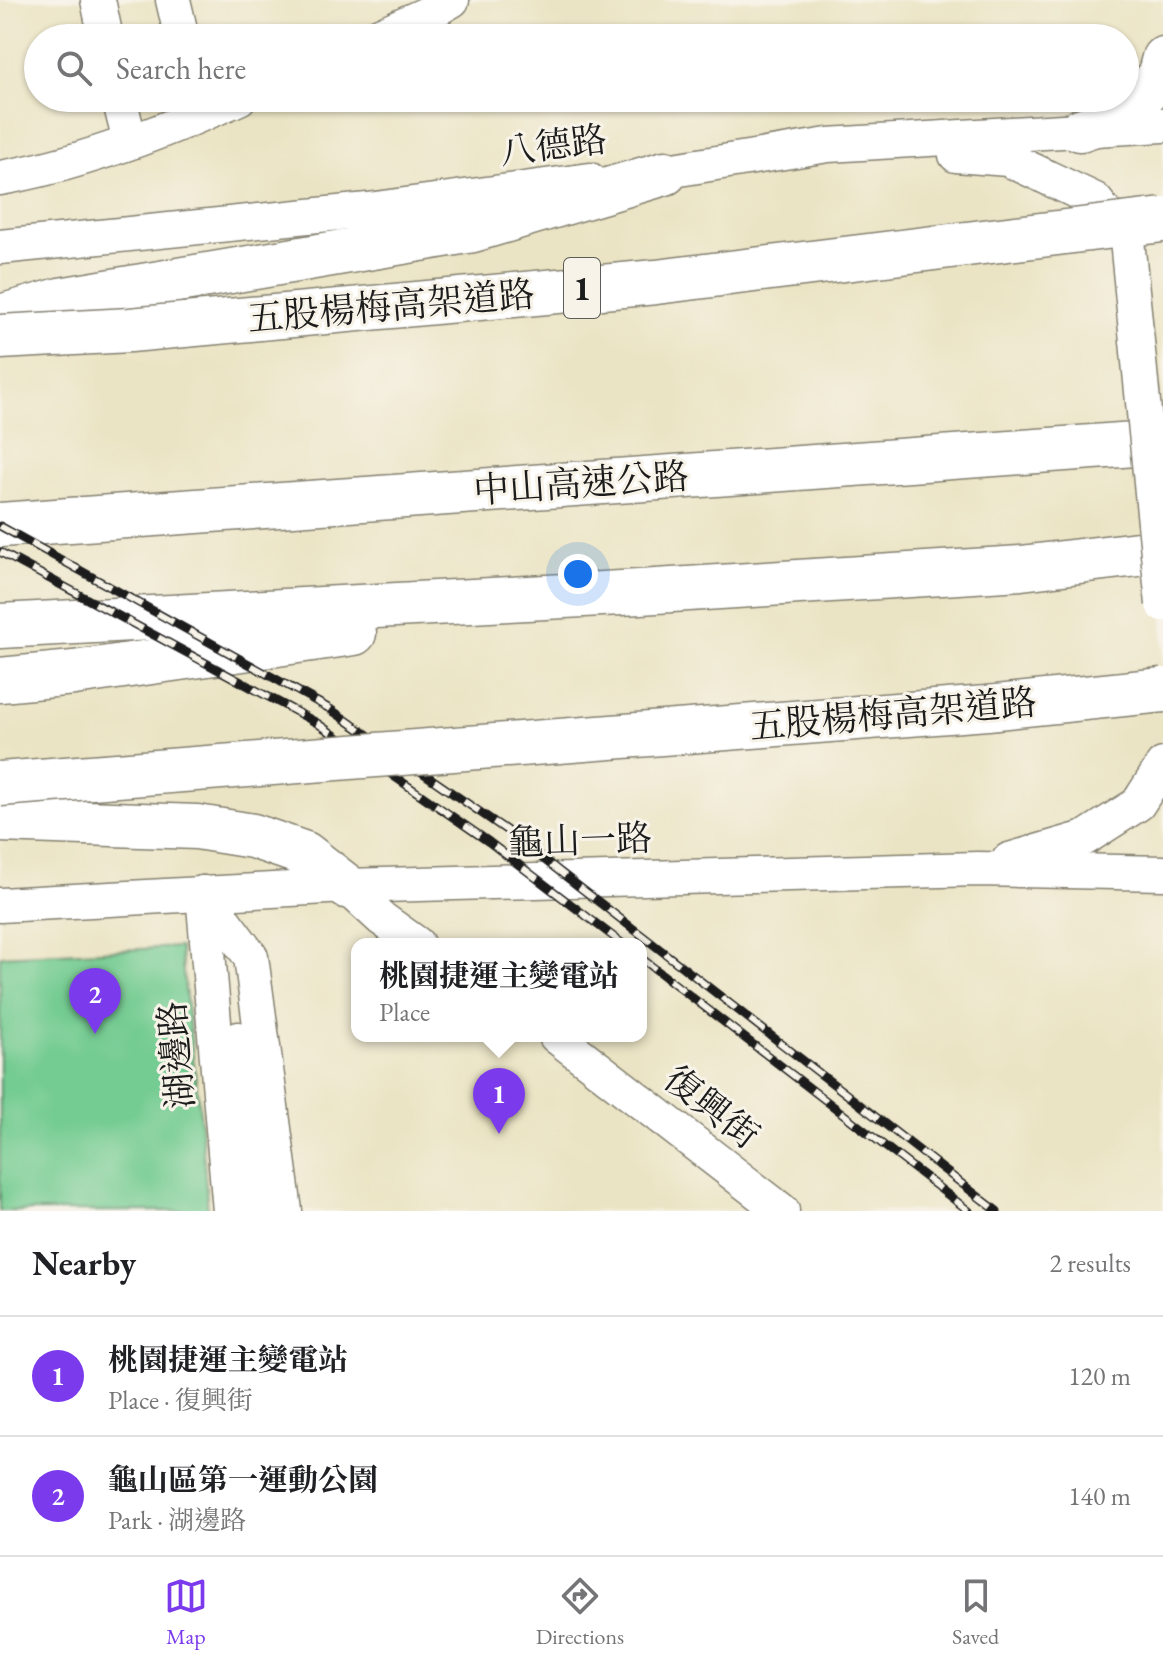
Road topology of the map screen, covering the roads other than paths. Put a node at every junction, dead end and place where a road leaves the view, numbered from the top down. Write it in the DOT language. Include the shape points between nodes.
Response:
graph roads {
  1 [pos="98,0"];
  2 [pos="173,0"];
  3 [pos="438,4"];
  4 [pos="103,24"];
  5 [pos="179,24"];
  6 [pos="400,24"];
  7 [pos="1163,58"];
  8 [pos="1139,101"];
  9 [pos="122,112"];
  10 [pos="188,112"];
  11 [pos="1131,112"];
  12 [pos="1163,125"];
  13 [pos="1080,130"];
  14 [pos="130,142"];
  15 [pos="828,145"];
  16 [pos="665,173"];
  17 [pos="0,178"];
  18 [pos="1145,230"];
  19 [pos="0,247"];
  20 [pos="0,317"];
  21 [pos="0,337"];
  22 [pos="1163,442"];
  23 [pos="0,512"];
  24 [pos="102,517"];
  25 [pos="0,525"];
  26 [pos="1163,551"];
  27 [pos="640,592"];
  28 [pos="1163,604"];
  29 [pos="0,626"];
  30 [pos="0,680"];
  31 [pos="1163,690"];
  32 [pos="1163,765"];
  33 [pos="0,784"];
  34 [pos="0,820"];
  35 [pos="978,869"];
  36 [pos="1163,873"];
  37 [pos="346,886"];
  38 [pos="203,893"];
  39 [pos="0,905"];
  40 [pos="409,938"];
  41 [pos="564,1042"];
  42 [pos="230,1211"];
  43 [pos="258,1211"];
  44 [pos="285,1211"];
  45 [pos="782,1211"];
  1 -- 4 [label="street"];
  2 -- 5 [label="street"];
  3 -- 6 [label="street"];
  7 -- 8 [label="main road" via="1158,77"];
  9 -- 14 [label="street"];
  10 -- 14 [label="street"];
  11 -- 13 [label="main road"];
  12 -- 13 [label="street, 八德路"];
  13 -- 15 [label="street, 八德路"];
  14 -- 17 [label="street"];
  15 -- 16 [label="street, 八德路"];
  15 -- 18 [label="street" via="1008,159"];
  16 -- 19 [label="street, 八德路"];
  16 -- 20 [label="highway" via="473,230 60,300"];
  18 -- 21 [label="highway, 五股楊梅高架道路 / 1, bridge" via="656,282"];
  18 -- 28 [label="street, bridge"];
  22 -- 24 [label="highway, 中山高速公路"];
  23 -- 24 [label="highway"];
  24 -- 25 [label="highway, 中山高速公路"];
  26 -- 27 [label="highway" via="1021,568"];
  27 -- 29 [label="highway"];
  27 -- 30 [label="highway"];
  31 -- 33 [label="highway, 五股楊梅高架道路, bridge"];
  32 -- 35 [label="street" via="1138,804 1085,838"];
  34 -- 37 [label="highway" via="197,827 253,836 305,854"];
  35 -- 36 [label="street, 龜山一路"];
  35 -- 37 [label="street, 龜山一路"];
  37 -- 38 [label="street, 龜山一路"];
  37 -- 40 [label="street"];
  38 -- 39 [label="street, 龜山一路"];
  38 -- 42 [label="street, 湖邊路"];
  38 -- 43 [label="street" via="230,956"];
  38 -- 44 [label="street" via="251,957"];
  41 -- 45 [label="street, 復興街"];
}
